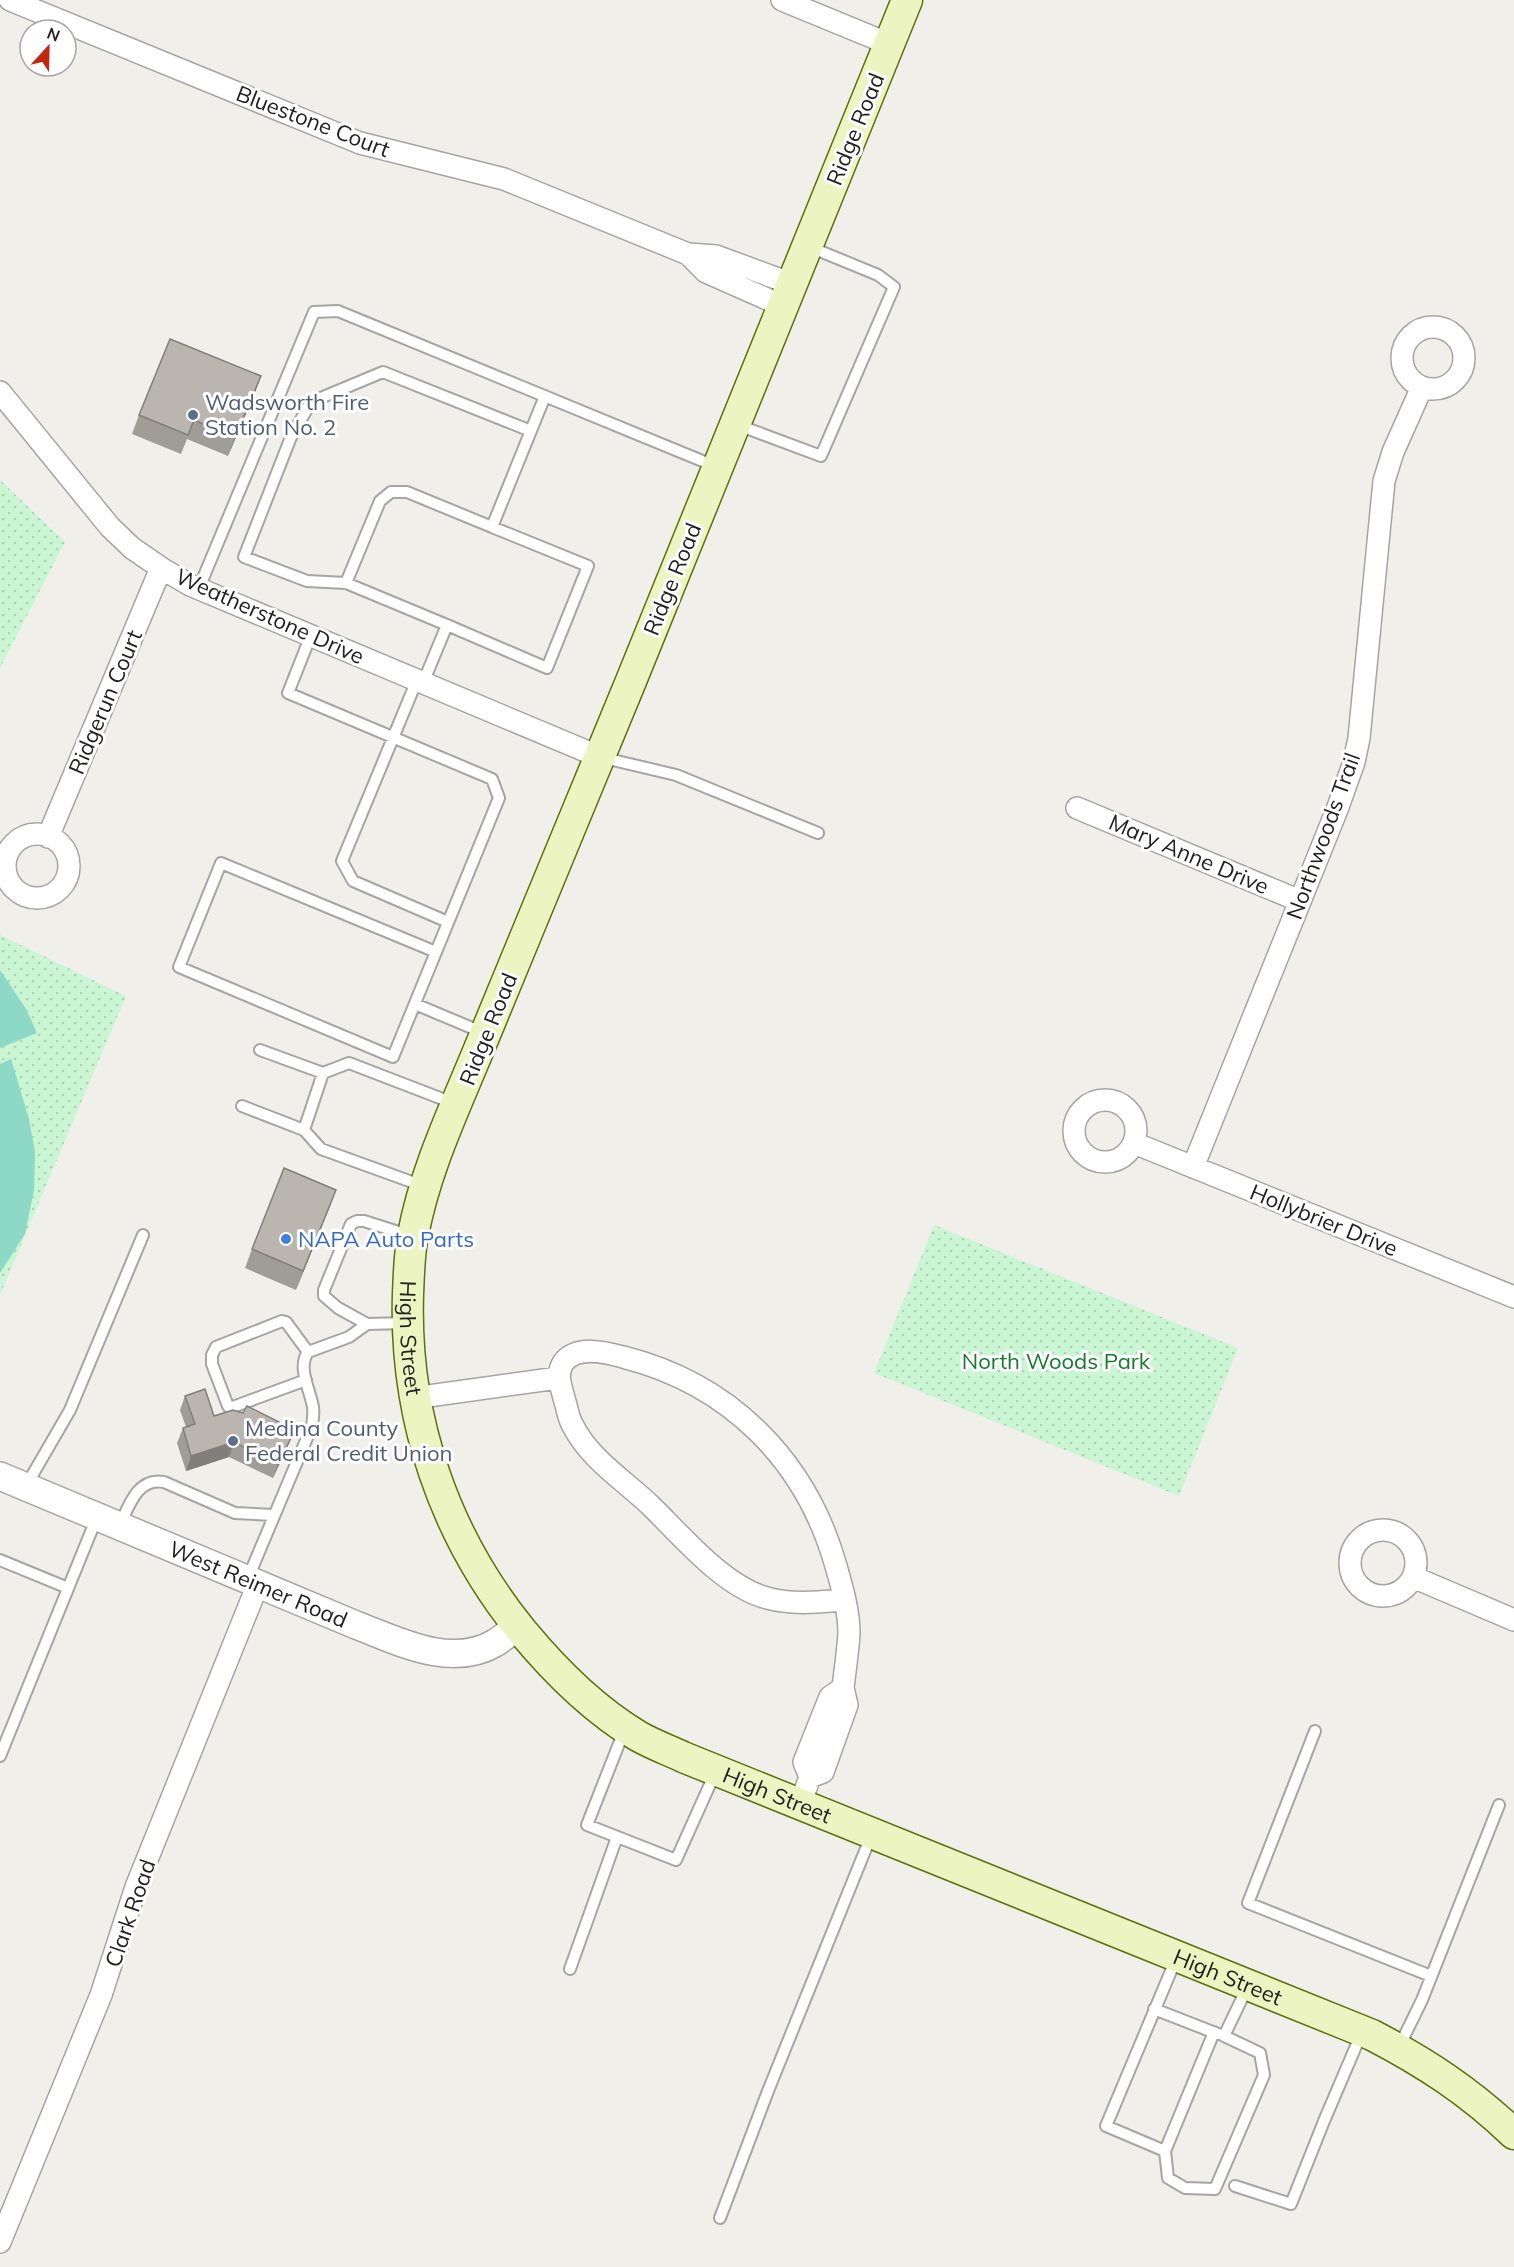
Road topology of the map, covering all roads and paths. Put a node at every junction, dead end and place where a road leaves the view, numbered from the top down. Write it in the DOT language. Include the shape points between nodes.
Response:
graph roads {
  1 [pos="10,0"];
  2 [pos="782,0"];
  3 [pos="907,0"];
  4 [pos="889,44"];
  5 [pos="807,245"];
  6 [pos="787,295"];
  7 [pos="1422,387"];
  8 [pos="0,392"];
  9 [pos="545,396"];
  10 [pos="735,424"];
  11 [pos="531,430"];
  12 [pos="717,467"];
  13 [pos="492,527"];
  14 [pos="161,568"];
  15 [pos="346,583"];
  16 [pos="199,588"];
  17 [pos="447,625"];
  18 [pos="311,635"];
  19 [pos="420,681"];
  20 [pos="393,738"];
  21 [pos="600,757"];
  22 [pos="1077,808"];
  23 [pos="818,833"];
  24 [pos="48,837"];
  25 [pos="1300,900"];
  26 [pos="448,922"];
  27 [pos="436,952"];
  28 [pos="415,1004"];
  29 [pos="486,1033"];
  30 [pos="260,1050"];
  31 [pos="323,1074"];
  32 [pos="457,1104"];
  33 [pos="242,1106"];
  34 [pos="304,1130"];
  35 [pos="1134,1143"];
  36 [pos="435,1157"];
  37 [pos="1193,1167"];
  38 [pos="426,1187"];
  39 [pos="142,1235"];
  40 [pos="412,1236"];
  41 [pos="1514,1297"];
  42 [pos="408,1323"];
  43 [pos="367,1324"];
  44 [pos="308,1352"];
  45 [pos="558,1378"];
  46 [pos="306,1380"];
  47 [pos="414,1398"];
  48 [pos="0,1476"];
  49 [pos="26,1486"];
  50 [pos="273,1515"];
  51 [pos="108,1521"];
  52 [pos="0,1560"];
  53 [pos="1413,1577"];
  54 [pos="253,1581"];
  55 [pos="68,1588"];
  56 [pos="844,1600"];
  57 [pos="1514,1620"];
  58 [pos="518,1626"];
  59 [pos="625,1728"];
  60 [pos="1315,1731"];
  61 [pos="0,1755"];
  62 [pos="716,1770"];
  63 [pos="805,1791"];
  64 [pos="1499,1805"];
  65 [pos="872,1833"];
  66 [pos="617,1837"];
  67 [pos="1176,1956"];
  68 [pos="570,1970"];
  69 [pos="1431,1976"];
  70 [pos="1248,1985"];
  71 [pos="1154,2009"];
  72 [pos="1362,2032"];
  73 [pos="1219,2034"];
  74 [pos="1398,2049"];
  75 [pos="1514,2134"];
  76 [pos="1165,2151"];
  77 [pos="1235,2186"];
  78 [pos="720,2218"];
  79 [pos="0,2242"];
  1 -- 6 [label="street, Bluestone Court" via="360,143 504,179 688,254 706,272"];
  2 -- 4 [label="street"];
  3 -- 4 [label="main road, Ridge Road"];
  4 -- 5 [label="main road, Ridge Road"];
  5 -- 6 [label="main road, Ridge Road"];
  5 -- 10 [label="lane" via="878,275 894,286 820,456"];
  6 -- 10 [label="main road, Ridge Road"];
  7 -- 25 [label="street, Northwoods Trail" via="1392,452 1384,481 1364,703 1354,762"];
  8 -- 14 [label="street, Weatherstone Drive" via="110,527"];
  9 -- 11 [label="lane"];
  9 -- 12 [label="lane"];
  9 -- 16 [label="lane" via="338,311 314,312"];
  10 -- 12 [label="main road, Ridge Road"];
  11 -- 13 [label="lane"];
  11 -- 15 [label="lane" via="383,372 311,402 291,436 243,557 307,581"];
  12 -- 21 [label="main road, Ridge Road"];
  13 -- 15 [label="lane" via="407,492 391,492 380,501"];
  13 -- 17 [label="lane" via="588,566 547,668"];
  14 -- 16 [label="street, Weatherstone Drive"];
  14 -- 24 [label="street, Ridgerun Court"];
  15 -- 17 [label="lane"];
  16 -- 18 [label="street, Weatherstone Drive"];
  17 -- 19 [label="lane"];
  18 -- 19 [label="street, Weatherstone Drive"];
  18 -- 20 [label="lane" via="288,693"];
  19 -- 20 [label="lane"];
  19 -- 21 [label="street, Weatherstone Drive"];
  20 -- 26 [label="lane" via="342,861 353,881"];
  20 -- 26 [label="lane" via="492,779 499,798"];
  21 -- 23 [label="lane" via="675,775"];
  21 -- 29 [label="main road, Ridge Road"];
  22 -- 25 [label="street, Mary Anne Drive"];
  25 -- 37 [label="street, Northwoods Trail"];
  26 -- 27 [label="lane"];
  27 -- 28 [label="lane"];
  27 -- 28 [label="lane" via="221,863 179,967 393,1057"];
  28 -- 29 [label="lane"];
  29 -- 32 [label="main road, Ridge Road"];
  30 -- 31 [label="lane"];
  31 -- 32 [label="lane" via="349,1063"];
  31 -- 34 [label="lane"];
  32 -- 36 [label="main road, Ridge Road"];
  33 -- 34 [label="lane"];
  34 -- 38 [label="lane" via="321,1149"];
  35 -- 37 [label="street, Hollybrier Drive"];
  36 -- 38 [label="main road, High Street"];
  37 -- 41 [label="street, Hollybrier Drive"];
  38 -- 40 [label="main road, High Street"];
  39 -- 49 [label="lane" via="70,1410"];
  40 -- 42 [label="main road, High Street"];
  40 -- 43 [label="lane" via="364,1221 351,1224 324,1296"];
  42 -- 43 [label="lane"];
  42 -- 47 [label="main road, High Street"];
  43 -- 44 [label="lane" via="349,1337"];
  44 -- 46 [label="lane" via="304,1362"];
  44 -- 46 [label="lane" via="282,1321 216,1347 212,1358 230,1408"];
  45 -- 47 [label="street"];
  45 -- 56 [label="street" via="572,1424 594,1457 730,1581 766,1598"];
  45 -- 56 [label="street" via="564,1362 582,1351 608,1353 687,1379 746,1420 777,1451 812,1502 828,1537"];
  46 -- 50 [label="lane" via="314,1410 312,1426"];
  47 -- 58 [label="main road, High Street" via="436,1482 456,1529 480,1574"];
  48 -- 49 [label="street, West Reimer Road"];
  49 -- 51 [label="street, West Reimer Road"];
  50 -- 51 [label="lane" via="235,1513 157,1481 141,1487"];
  50 -- 54 [label="lane"];
  51 -- 54 [label="street, West Reimer Road"];
  51 -- 55 [label="lane"];
  52 -- 55 [label="lane"];
  53 -- 57 [label="street"];
  54 -- 58 [label="street, West Reimer Road" via="414,1647 444,1653 471,1652 494,1644"];
  54 -- 79 [label="street, Clark Road" via="136,1887 101,1995"];
  55 -- 61 [label="lane"];
  56 -- 63 [label="street" via="849,1632 843,1688 847,1705 823,1772"];
  58 -- 59 [label="main road, High Street" via="570,1684"];
  59 -- 62 [label="main road, High Street"];
  59 -- 66 [label="lane" via="587,1825"];
  60 -- 69 [label="lane" via="1248,1903"];
  62 -- 63 [label="main road, High Street"];
  62 -- 66 [label="lane" via="676,1860"];
  63 -- 65 [label="main road, High Street"];
  64 -- 69 [label="lane"];
  65 -- 67 [label="main road, High Street"];
  65 -- 78 [label="lane"];
  66 -- 68 [label="lane"];
  67 -- 70 [label="main road, High Street"];
  67 -- 71 [label="lane"];
  69 -- 74 [label="lane"];
  70 -- 72 [label="main road, High Street"];
  70 -- 73 [label="lane"];
  71 -- 73 [label="lane"];
  71 -- 76 [label="lane" via="1106,2126"];
  72 -- 74 [label="main road, High Street"];
  72 -- 77 [label="lane" via="1292,2204"];
  73 -- 76 [label="lane"];
  73 -- 76 [label="lane" via="1260,2053 1264,2075 1215,2189 1185,2188 1168,2178"];
  74 -- 75 [label="main road, High Street" via="1455,2084"];
}
